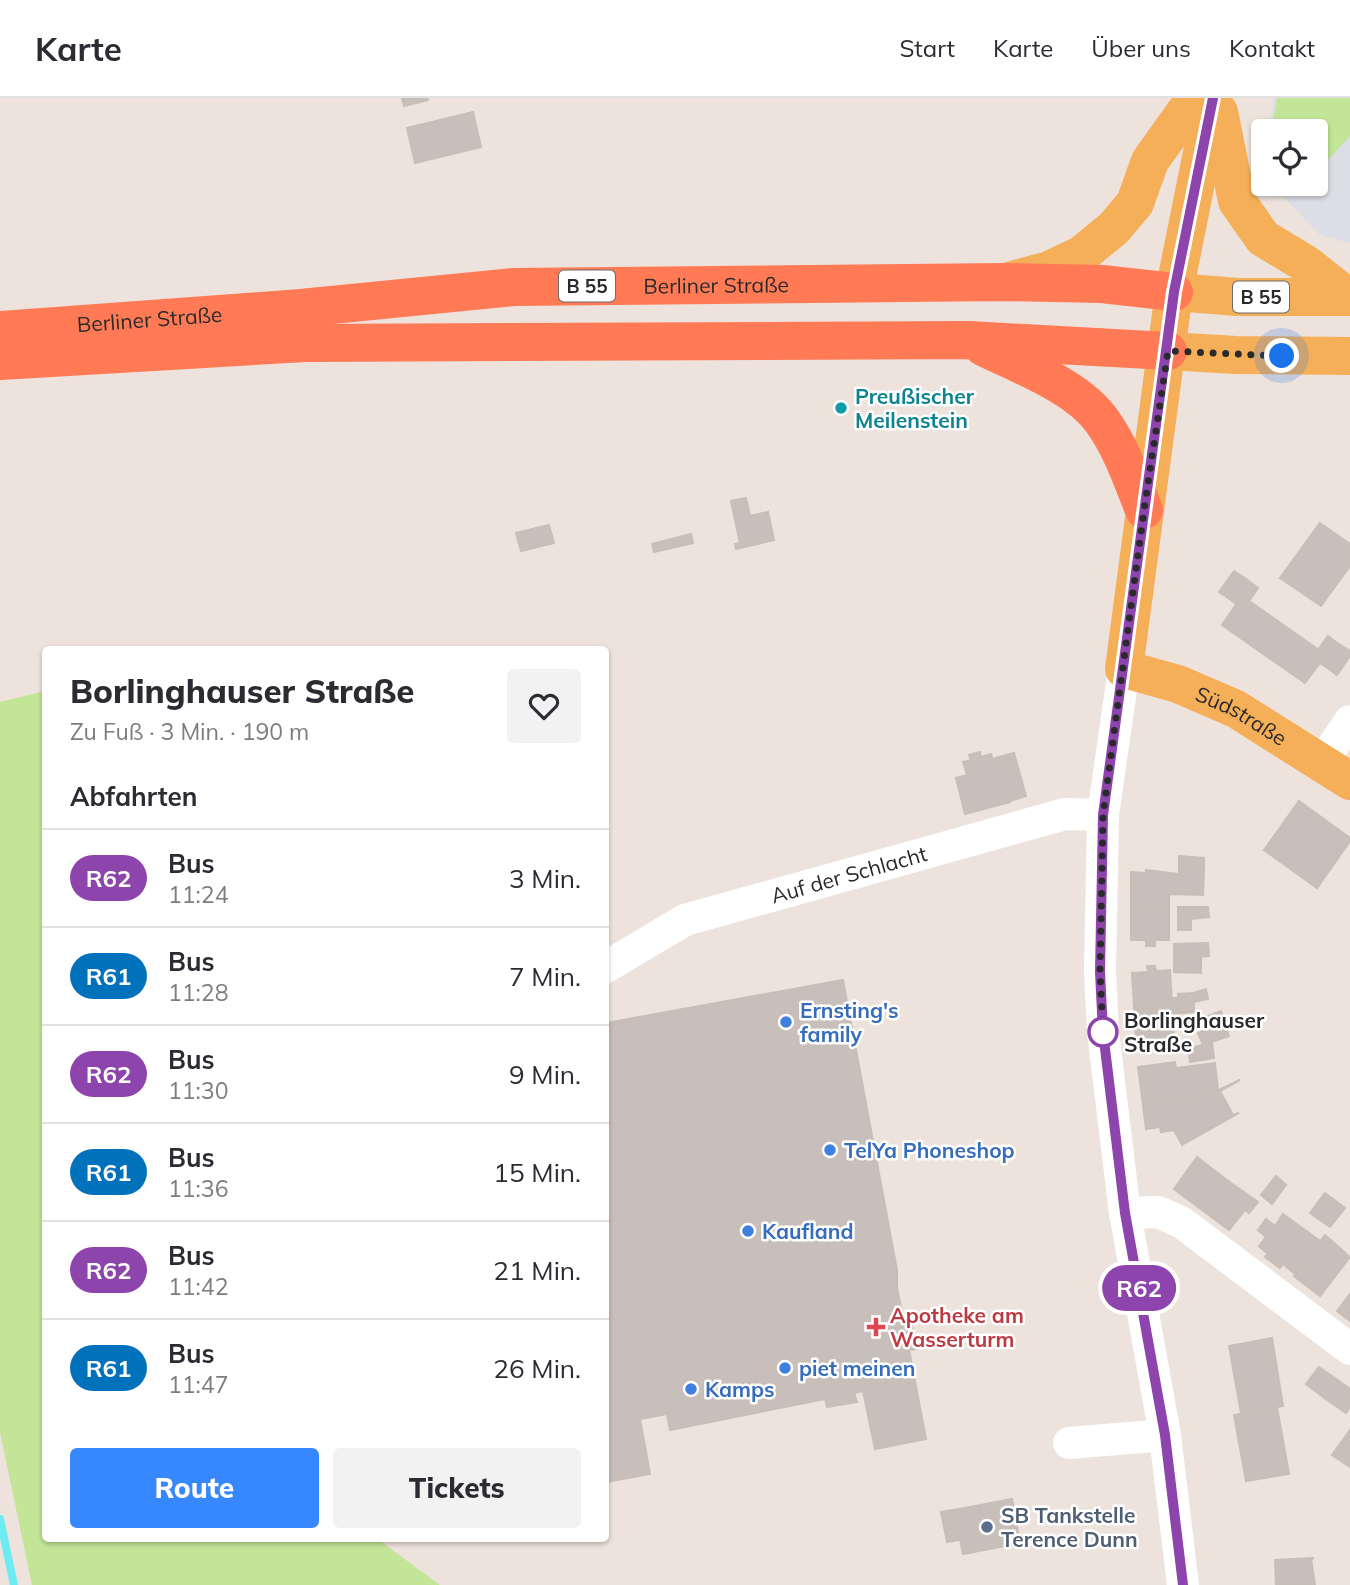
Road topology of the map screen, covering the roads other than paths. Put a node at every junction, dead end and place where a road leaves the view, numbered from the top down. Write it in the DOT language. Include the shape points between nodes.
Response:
graph roads {
  1 [pos="1195,98"];
  2 [pos="1215,98"];
  3 [pos="1004,282"];
  4 [pos="1174,292"];
  5 [pos="1349,297"];
  6 [pos="0,330"];
  7 [pos="968,340"];
  8 [pos="1168,351"];
  9 [pos="1350,356"];
  10 [pos="0,361"];
  11 [pos="1144,510"];
  12 [pos="1124,669"];
  13 [pos="1350,721"];
  14 [pos="1336,772"];
  15 [pos="1103,815"];
  16 [pos="609,965"];
  17 [pos="1125,1213"];
  18 [pos="1350,1349"];
  19 [pos="1165,1435"];
  20 [pos="1069,1443"];
  21 [pos="1183,1585"];
  1 -- 3 [label="main road" via="1150,161 1135,203 1114,228 1081,255 1049,270"];
  2 -- 4 [label="main road"];
  2 -- 5 [label="main road" via="1237,201 1263,238"];
  3 -- 4 [label="highway, Berliner Straße / B 55" via="1102,284"];
  3 -- 6 [label="highway, Berliner Straße / B 55" via="514,287"];
  4 -- 5 [label="main road, Berliner Straße / B 55"];
  4 -- 8 [label="main road"];
  7 -- 8 [label="highway, Berliner Straße"];
  7 -- 10 [label="highway, Berliner Straße" via="305,343"];
  7 -- 11 [label="highway" via="1081,398 1119,449"];
  8 -- 9 [label="main road, Berliner Straße"];
  8 -- 11 [label="main road"];
  11 -- 12 [label="main road"];
  12 -- 14 [label="main road, Südstraße" via="1178,684 1236,709"];
  12 -- 15 [label="street"];
  13 -- 14 [label="street"];
  15 -- 16 [label="street, Auf der Schlacht" via="1066,814 685,920"];
  15 -- 17 [label="street" via="1100,972"];
  17 -- 18 [label="street" via="1158,1212 1181,1222"];
  17 -- 19 [label="street"];
  19 -- 20 [label="street"];
  19 -- 21 [label="street"];
}
